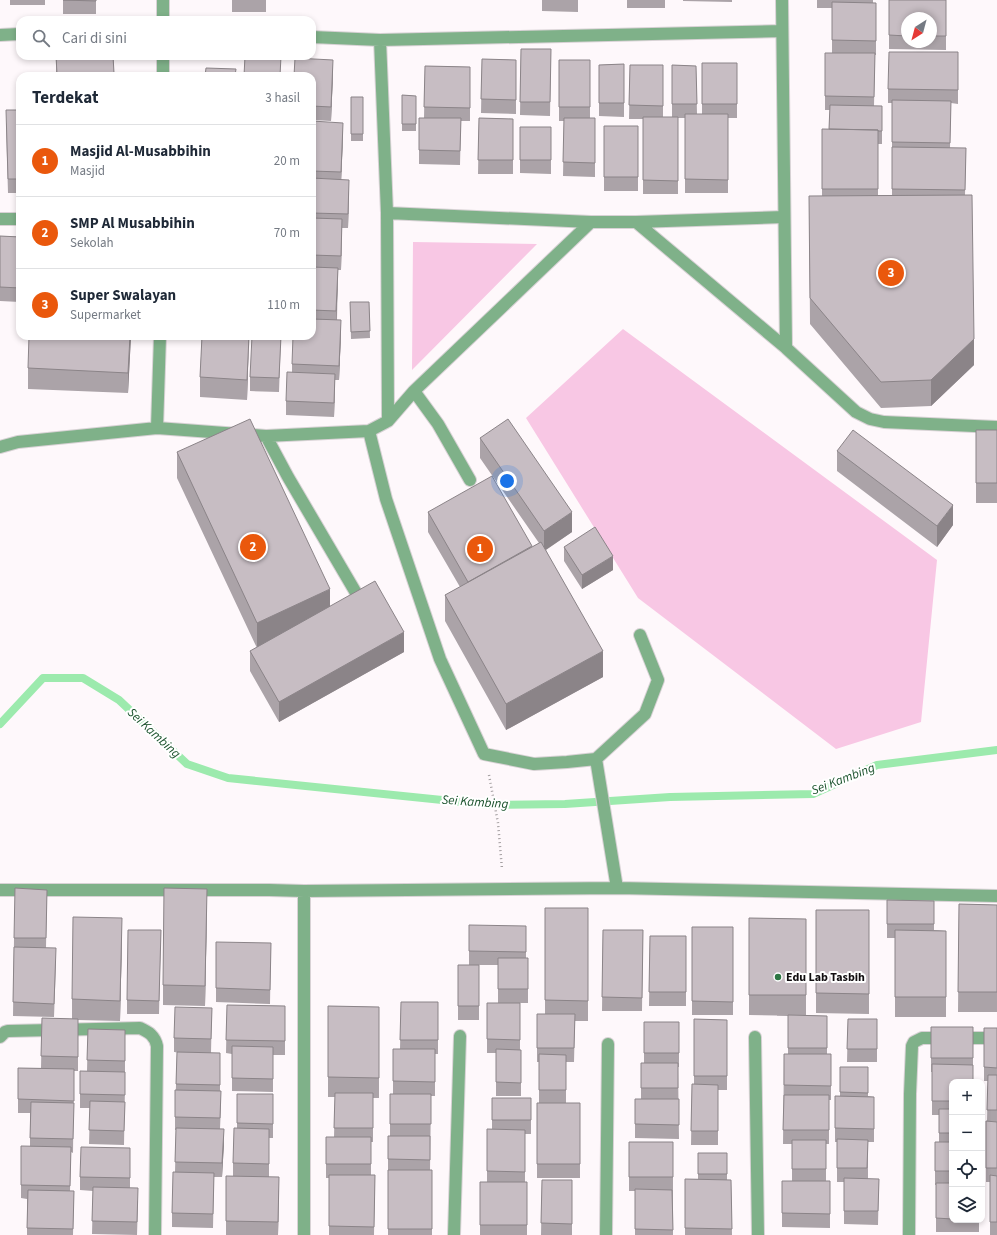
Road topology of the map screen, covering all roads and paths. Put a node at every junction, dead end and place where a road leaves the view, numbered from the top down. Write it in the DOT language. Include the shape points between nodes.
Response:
graph roads {
  1 [pos="162,0"];
  2 [pos="782,0"];
  3 [pos="162,16"];
  4 [pos="782,31"];
  5 [pos="16,34"];
  6 [pos="0,35"];
  7 [pos="316,37"];
  8 [pos="380,40"];
  9 [pos="163,60"];
  10 [pos="163,72"];
  11 [pos="387,213"];
  12 [pos="784,217"];
  13 [pos="0,219"];
  14 [pos="16,219"];
  15 [pos="592,222"];
  16 [pos="636,222"];
  17 [pos="160,340"];
  18 [pos="786,348"];
  19 [pos="414,391"];
  20 [pos="388,421"];
  21 [pos="997,427"];
  22 [pos="157,428"];
  23 [pos="369,431"];
  24 [pos="266,436"];
  25 [pos="0,447"];
  26 [pos="470,480"];
  27 [pos="359,598"];
  28 [pos="640,635"];
  29 [pos="596,759"];
  30 [pos="490,776"];
  31 [pos="617,888"];
  32 [pos="0,890"];
  33 [pos="504,890"];
  34 [pos="304,891"];
  35 [pos="997,896"];
  36 [pos="460,1036"];
  37 [pos="0,1037"];
  38 [pos="755,1037"];
  39 [pos="997,1038"];
  40 [pos="608,1044"];
  41 [pos="155,1235"];
  42 [pos="304,1235"];
  43 [pos="454,1235"];
  44 [pos="606,1235"];
  45 [pos="758,1235"];
  46 [pos="909,1235"];
  1 -- 3 [label="street"];
  2 -- 4 [label="street"];
  4 -- 8 [label="street"];
  4 -- 12 [label="street"];
  5 -- 6 [label="street"];
  7 -- 8 [label="street"];
  8 -- 11 [label="street"];
  9 -- 10 [label="street"];
  11 -- 15 [label="street"];
  11 -- 20 [label="street"];
  12 -- 16 [label="street"];
  12 -- 18 [label="street"];
  13 -- 14 [label="street"];
  15 -- 16 [label="street"];
  15 -- 19 [label="street"];
  16 -- 18 [label="street"];
  17 -- 22 [label="street"];
  18 -- 21 [label="street" via="856,412 870,419 884,422"];
  19 -- 20 [label="street"];
  19 -- 26 [label="street" via="438,424"];
  20 -- 23 [label="street"];
  22 -- 24 [label="street"];
  22 -- 25 [label="street" via="18,442"];
  23 -- 24 [label="street"];
  23 -- 29 [label="street" via="386,499 440,659 484,754 534,764"];
  24 -- 27 [label="street"];
  28 -- 29 [label="street" via="658,680 645,714"];
  29 -- 31 [label="street"];
  30 -- 33 [label="path" via="498,823"];
  31 -- 33 [label="street"];
  31 -- 35 [label="street"];
  32 -- 34 [label="street"];
  33 -- 34 [label="street"];
  34 -- 42 [label="street"];
  36 -- 43 [label="street"];
  37 -- 41 [label="street" via="8,1031 140,1028 153,1036 157,1046"];
  38 -- 45 [label="street"];
  39 -- 46 [label="street" via="922,1038 912,1046"];
  40 -- 44 [label="street"];
}
